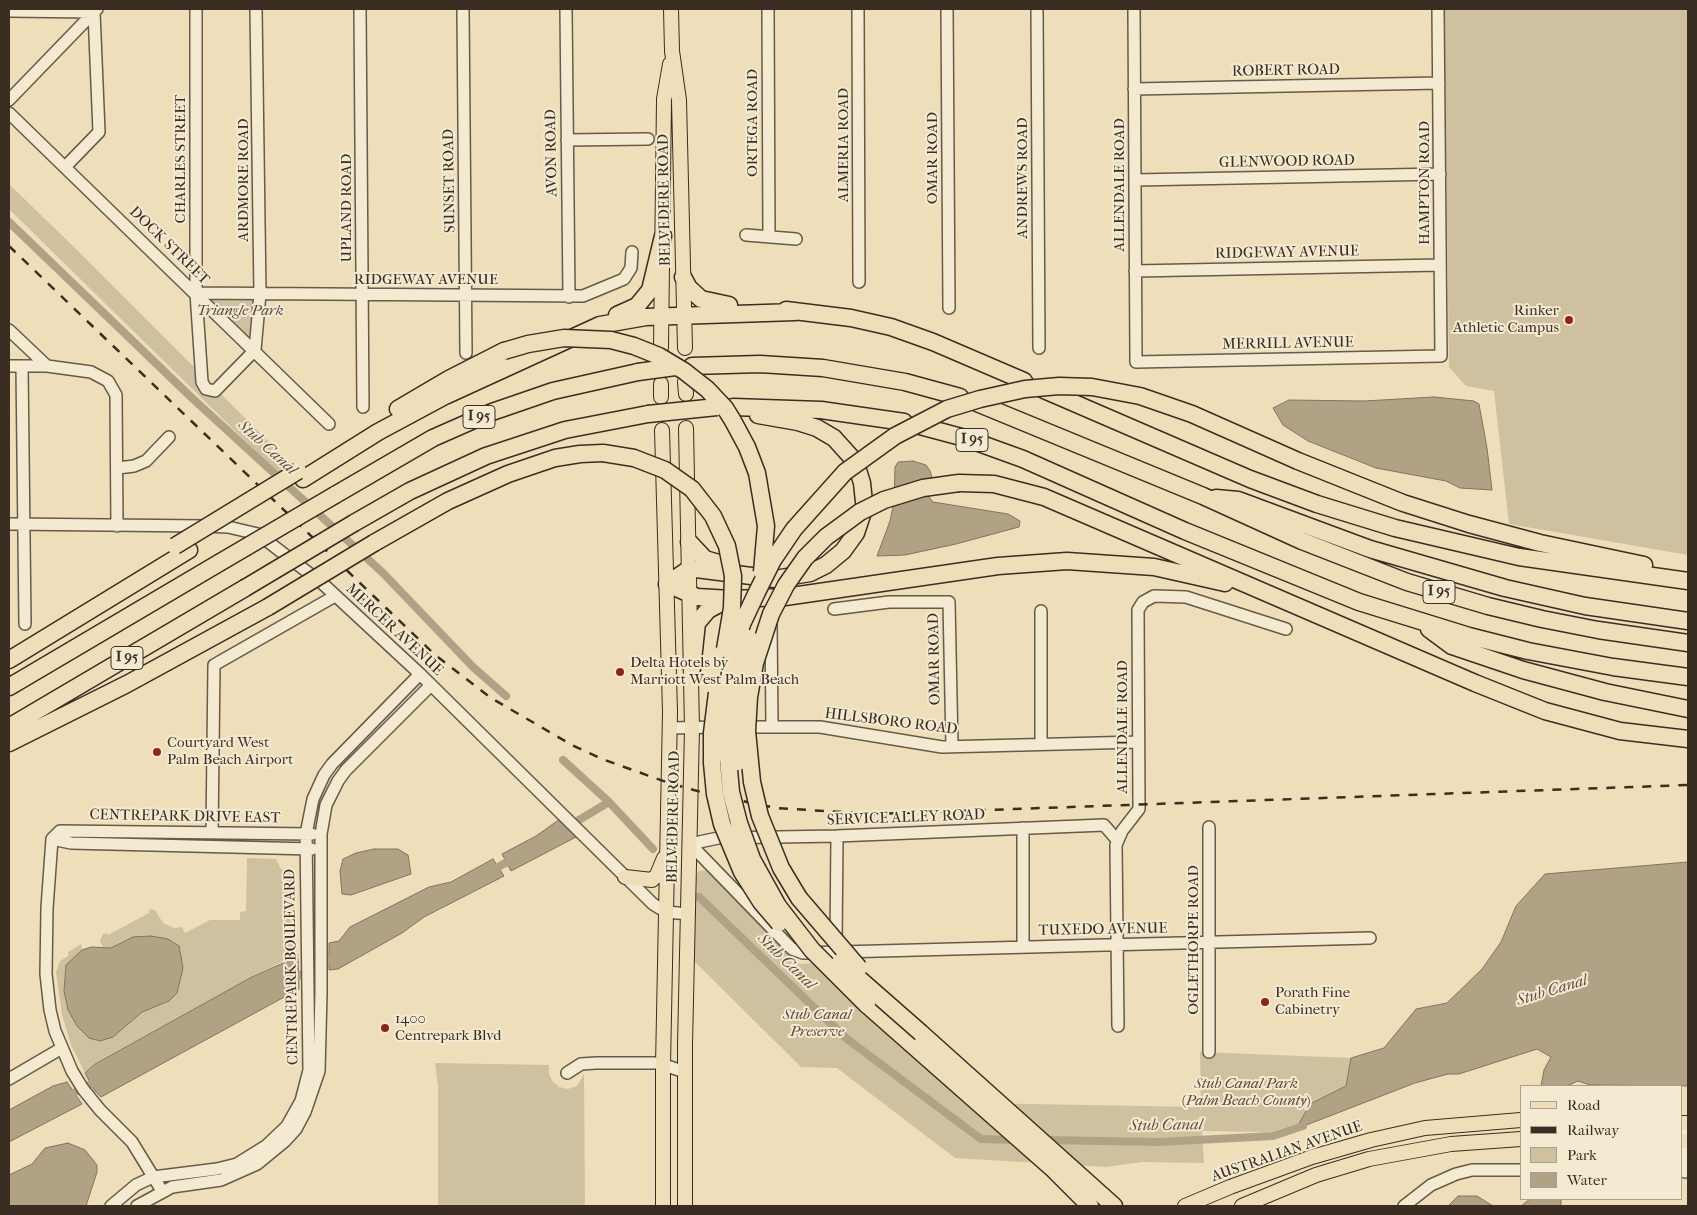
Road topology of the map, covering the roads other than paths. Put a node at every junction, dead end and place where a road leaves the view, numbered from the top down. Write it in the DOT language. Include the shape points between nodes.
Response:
graph roads {
  1 [pos="196,9"];
  2 [pos="256,9"];
  3 [pos="360,9"];
  4 [pos="463,9"];
  5 [pos="566,9"];
  6 [pos="671,9"];
  7 [pos="768,9"];
  8 [pos="858,9"];
  9 [pos="947,9"];
  10 [pos="1037,9"];
  11 [pos="1134,9"];
  12 [pos="1438,9"];
  13 [pos="96,10"];
  14 [pos="9,11"];
  15 [pos="672,51"];
  16 [pos="1439,83"];
  17 [pos="1134,89"];
  18 [pos="9,100"];
  19 [pos="9,113"];
  20 [pos="648,139"];
  21 [pos="567,140"];
  22 [pos="64,167"];
  23 [pos="1440,174"];
  24 [pos="1135,180"];
  25 [pos="746,235"];
  26 [pos="663,236"];
  27 [pos="769,237"];
  28 [pos="796,239"];
  29 [pos="632,252"];
  30 [pos="1440,265"];
  31 [pos="1135,271"];
  32 [pos="683,277"];
  33 [pos="859,282"];
  34 [pos="196,293"];
  35 [pos="260,294"];
  36 [pos="362,295"];
  37 [pos="466,296"];
  38 [pos="569,296"];
  39 [pos="949,308"];
  40 [pos="796,312"];
  41 [pos="684,315"];
  42 [pos="662,317"];
  43 [pos="600,325"];
  44 [pos="9,330"];
  45 [pos="661,348"];
  46 [pos="685,348"];
  47 [pos="1040,348"];
  48 [pos="255,350"];
  49 [pos="466,353"];
  50 [pos="1441,356"];
  51 [pos="1136,362"];
  52 [pos="9,366"];
  53 [pos="22,366"];
  54 [pos="47,366"];
  55 [pos="692,366"];
  56 [pos="675,367"];
  57 [pos="1024,381"];
  58 [pos="1044,390"];
  59 [pos="960,397"];
  60 [pos="977,402"];
  61 [pos="363,407"];
  62 [pos="726,408"];
  63 [pos="328,424"];
  64 [pos="686,428"];
  65 [pos="662,430"];
  66 [pos="168,437"];
  67 [pos="118,468"];
  68 [pos="301,475"];
  69 [pos="1203,496"];
  70 [pos="9,524"];
  71 [pos="24,524"];
  72 [pos="117,526"];
  73 [pos="689,542"];
  74 [pos="182,548"];
  75 [pos="690,570"];
  76 [pos="1688,574"];
  77 [pos="775,579"];
  78 [pos="1688,581"];
  79 [pos="666,584"];
  80 [pos="690,595"];
  81 [pos="335,596"];
  82 [pos="731,599"];
  83 [pos="1296,606"];
  84 [pos="834,609"];
  85 [pos="1041,611"];
  86 [pos="1418,620"];
  87 [pos="1688,621"];
  88 [pos="771,622"];
  89 [pos="25,624"];
  90 [pos="1286,629"];
  91 [pos="1688,643"];
  92 [pos="9,654"];
  93 [pos="9,660"];
  94 [pos="692,669"];
  95 [pos="420,674"];
  96 [pos="1688,678"];
  97 [pos="431,685"];
  98 [pos="9,687"];
  99 [pos="1688,709"];
  100 [pos="772,726"];
  101 [pos="9,727"];
  102 [pos="670,728"];
  103 [pos="692,728"];
  104 [pos="1688,739"];
  105 [pos="1138,742"];
  106 [pos="9,743"];
  107 [pos="1041,744"];
  108 [pos="952,746"];
  109 [pos="1209,827"];
  110 [pos="1023,828"];
  111 [pos="212,833"];
  112 [pos="306,834"];
  113 [pos="321,834"];
  114 [pos="837,836"];
  115 [pos="52,839"];
  116 [pos="1117,840"];
  117 [pos="690,844"];
  118 [pos="668,848"];
  119 [pos="306,849"];
  120 [pos="321,849"];
  121 [pos="625,877"];
  122 [pos="666,912"];
  123 [pos="689,914"];
  124 [pos="1370,938"];
  125 [pos="1209,942"];
  126 [pos="1116,945"];
  127 [pos="1023,947"];
  128 [pos="836,952"];
  129 [pos="867,1004"];
  130 [pos="1118,1026"];
  131 [pos="921,1033"];
  132 [pos="62,1048"];
  133 [pos="1209,1052"];
  134 [pos="663,1065"];
  135 [pos="685,1072"];
  136 [pos="567,1073"];
  137 [pos="9,1079"];
  138 [pos="1520,1120"];
  139 [pos="1684,1123"];
  140 [pos="1520,1139"];
  141 [pos="1684,1141"];
  142 [pos="1520,1170"];
  143 [pos="1685,1172"];
  144 [pos="153,1177"];
  145 [pos="162,1191"];
  146 [pos="111,1206"];
  147 [pos="137,1206"];
  148 [pos="663,1206"];
  149 [pos="685,1206"];
  150 [pos="1090,1206"];
  151 [pos="1114,1206"];
  152 [pos="1185,1206"];
  153 [pos="1242,1206"];
  154 [pos="1404,1206"];
  1 -- 34 [label="street, CHARLES STREET"];
  2 -- 35 [label="street, ARDMORE ROAD"];
  3 -- 36 [label="street, UPLAND ROAD"];
  4 -- 37 [label="street, SUNSET ROAD"];
  5 -- 21 [label="street, AVON ROAD"];
  6 -- 15 [label="main road, BELVEDERE ROAD"];
  7 -- 27 [label="street, ORTEGA ROAD"];
  8 -- 33 [label="street, ALMERIA ROAD"];
  9 -- 39 [label="street, OMAR ROAD"];
  10 -- 47 [label="street, ANDREWS ROAD"];
  11 -- 17 [label="street, ALLENDALE ROAD"];
  12 -- 16 [label="street, HAMPTON ROAD"];
  13 -- 14 [label="street"];
  13 -- 18 [label="street"];
  13 -- 22 [label="street" via="99,132"];
  15 -- 26 [label="main road, BELVEDERE ROAD" via="664,99"];
  15 -- 32 [label="main road, BELVEDERE ROAD" via="679,100"];
  16 -- 17 [label="street, ROBERT ROAD"];
  16 -- 23 [label="street, HAMPTON ROAD"];
  17 -- 24 [label="street, ALLENDALE ROAD"];
  19 -- 22 [label="street, DOCK STREET"];
  20 -- 21 [label="street"];
  21 -- 38 [label="street, AVON ROAD"];
  22 -- 34 [label="street, DOCK STREET"];
  23 -- 24 [label="street, GLENWOOD ROAD"];
  23 -- 30 [label="street, HAMPTON ROAD"];
  24 -- 31 [label="street, ALLENDALE ROAD"];
  25 -- 27 [label="street"];
  26 -- 42 [label="main road, BELVEDERE ROAD"];
  26 -- 43 [label="highway" via="655,278 648,295 637,306"];
  27 -- 28 [label="street"];
  29 -- 38 [label="street, RIDGEWAY AVENUE" via="631,268 624,279 583,296"];
  30 -- 31 [label="street, RIDGEWAY AVENUE"];
  30 -- 50 [label="street, HAMPTON ROAD"];
  31 -- 51 [label="street, ALLENDALE ROAD"];
  32 -- 40 [label="highway" via="692,292 710,302"];
  32 -- 41 [label="main road, BELVEDERE ROAD"];
  34 -- 35 [label="street, RIDGEWAY AVENUE"];
  34 -- 48 [label="street, DOCK STREET"];
  34 -- 48 [label="street, CHARLES STREET" via="202,382 206,389 215,392"];
  35 -- 36 [label="street, RIDGEWAY AVENUE"];
  35 -- 48 [label="street, ARDMORE ROAD"];
  36 -- 37 [label="street, RIDGEWAY AVENUE"];
  36 -- 61 [label="street, UPLAND ROAD"];
  37 -- 38 [label="street, RIDGEWAY AVENUE"];
  37 -- 49 [label="street, SUNSET ROAD"];
  40 -- 41 [label="highway"];
  40 -- 57 [label="highway" via="851,318 897,329"];
  41 -- 42 [label="highway"];
  41 -- 46 [label="main road, BELVEDERE ROAD"];
  42 -- 43 [label="highway"];
  42 -- 45 [label="main road, BELVEDERE ROAD"];
  43 -- 68 [label="highway" via="430,404"];
  44 -- 54 [label="street"];
  48 -- 63 [label="street, DOCK STREET"];
  50 -- 51 [label="street, MERRILL AVENUE"];
  52 -- 53 [label="street"];
  53 -- 54 [label="street"];
  53 -- 71 [label="street"];
  54 -- 67 [label="street" via="91,372 108,381 116,395"];
  55 -- 59 [label="highway" via="802,366 845,370"];
  56 -- 98 [label="highway, I 95, bridge" via="560,389 485,414 433,438"];
  58 -- 78 [label="highway" via="1250,479 1395,528 1519,557"];
  60 -- 69 [label="highway, I 95"];
  62 -- 77 [label="highway" via="810,426 834,438 855,463 862,483 863,508 852,540 826,565 799,577"];
  62 -- 86 [label="highway, I 95" via="821,410 912,424 965,438 1011,454 1249,558 1359,602"];
  62 -- 101 [label="highway, I 95, bridge" via="648,414 565,430 492,454 410,491"];
  64 -- 73 [label="main road, BELVEDERE ROAD"];
  65 -- 79 [label="main road, BELVEDERE ROAD"];
  66 -- 67 [label="street" via="146,461"];
  67 -- 72 [label="street"];
  68 -- 74 [label="highway, bridge"];
  68 -- 131 [label="highway, bridge" via="449,378 533,342 600,339 634,346 659,356 691,376 717,399 734,421 747,447 757,473 766,526 763,569 742,671 737,715 739,775 748,818 766,863 799,917 848,971"];
  69 -- 87 [label="highway" via="1238,500 1370,549 1504,588 1585,606"];
  69 -- 91 [label="highway, I 95" via="1354,563 1461,598 1589,629"];
  70 -- 71 [label="street, MERCER AVENUE"];
  71 -- 72 [label="street, MERCER AVENUE"];
  71 -- 89 [label="street"];
  72 -- 81 [label="street, MERCER AVENUE" via="228,527 258,534"];
  73 -- 75 [label="main road, BELVEDERE ROAD"];
  73 -- 77 [label="highway" via="701,556 712,562"];
  74 -- 92 [label="highway"];
  74 -- 93 [label="highway"];
  75 -- 77 [label="highway"];
  75 -- 79 [label="highway"];
  75 -- 80 [label="main road, BELVEDERE ROAD"];
  76 -- 129 [label="highway, bridge" via="1540,544 1469,524 1298,461 1192,414 1140,396 1092,387 1059,386 995,395 946,410 895,436 845,472 794,529 765,575 737,641 725,708 730,784 745,840 760,876 778,906 812,950"];
  79 -- 80 [label="highway"];
  79 -- 102 [label="main road, BELVEDERE ROAD"];
  80 -- 82 [label="highway"];
  80 -- 94 [label="main road, BELVEDERE ROAD"];
  81 -- 95 [label="street, MERCER AVENUE"];
  81 -- 111 [label="street" via="214,665"];
  82 -- 83 [label="highway" via="819,593 1016,564 1086,562 1138,565 1187,573"];
  82 -- 94 [label="highway" via="715,605 700,619 695,632"];
  83 -- 104 [label="highway" via="1545,711 1620,731"];
  83 -- 131 [label="highway, bridge" via="1044,497 994,484 959,483 916,490 873,505 836,528 806,558 782,592 765,631 752,680 748,748 756,799 766,834 781,868 810,913"];
  84 -- 108 [label="street, OMAR ROAD" via="889,602 949,602"];
  85 -- 107 [label="street"];
  86 -- 96 [label="highway, I 95" via="1562,658"];
  86 -- 99 [label="highway" via="1452,646 1470,653 1577,685"];
  88 -- 100 [label="street"];
  90 -- 105 [label="street, ALLENDALE ROAD" via="1186,597 1154,596 1143,602 1138,610"];
  94 -- 103 [label="main road, BELVEDERE ROAD"];
  95 -- 97 [label="street, MERCER AVENUE"];
  95 -- 112 [label="street, CENTREPARK BOULEVARD" via="324,775 313,799"];
  97 -- 113 [label="street, CENTREPARK BOULEVARD" via="346,770 326,805"];
  97 -- 121 [label="street, MERCER AVENUE"];
  100 -- 103 [label="street, HILLSBORO ROAD"];
  100 -- 108 [label="street, HILLSBORO ROAD" via="820,727"];
  102 -- 103 [label="street, HILLSBORO ROAD"];
  102 -- 118 [label="main road, BELVEDERE ROAD"];
  103 -- 117 [label="main road, BELVEDERE ROAD"];
  105 -- 107 [label="street, HILLSBORO ROAD"];
  105 -- 116 [label="street, ALLENDALE ROAD" via="1139,809"];
  106 -- 129 [label="highway, bridge" via="127,684 268,607 426,512 486,483 555,458 603,453 634,458 665,470 700,498 718,525 730,556 734,587 712,733 713,780 722,824 742,872 761,902 805,950"];
  107 -- 108 [label="street, HILLSBORO ROAD"];
  109 -- 125 [label="street, OGLETHORPE ROAD"];
  110 -- 114 [label="street, SERVICE ALLEY ROAD"];
  110 -- 116 [label="street, SERVICE ALLEY ROAD" via="1104,825"];
  110 -- 127 [label="street"];
  111 -- 112 [label="street, CENTREPARK DRIVE EAST"];
  111 -- 115 [label="street, CENTREPARK DRIVE EAST" via="60,831"];
  112 -- 113 [label="street, CENTREPARK DRIVE EAST"];
  112 -- 119 [label="street, CENTREPARK BOULEVARD"];
  113 -- 120 [label="street, CENTREPARK BOULEVARD"];
  114 -- 117 [label="street, SERVICE ALLEY ROAD" via="718,838"];
  114 -- 128 [label="street"];
  115 -- 119 [label="street, CENTREPARK DRIVE EAST" via="71,843"];
  115 -- 132 [label="street" via="46,974 50,1010"];
  116 -- 126 [label="street"];
  117 -- 123 [label="main road, BELVEDERE ROAD"];
  117 -- 128 [label="street, TUXEDO AVENUE" via="792,949 803,953"];
  118 -- 121 [label="main road" via="654,879 645,881"];
  118 -- 122 [label="main road, BELVEDERE ROAD"];
  119 -- 120 [label="street, CENTREPARK DRIVE EAST"];
  119 -- 144 [label="street, CENTREPARK BOULEVARD" via="309,1070 301,1101 287,1126 266,1146 237,1164"];
  120 -- 145 [label="street, CENTREPARK BOULEVARD" via="319,1071 310,1102 296,1129 272,1152 246,1170 221,1180"];
  121 -- 122 [label="street, MERCER AVENUE" via="658,909"];
  122 -- 123 [label="street"];
  122 -- 134 [label="main road, BELVEDERE ROAD"];
  123 -- 135 [label="main road, BELVEDERE ROAD"];
  124 -- 125 [label="street, TUXEDO AVENUE"];
  125 -- 126 [label="street, TUXEDO AVENUE"];
  125 -- 133 [label="street, OGLETHORPE ROAD"];
  126 -- 127 [label="street, TUXEDO AVENUE"];
  126 -- 130 [label="street"];
  127 -- 128 [label="street, TUXEDO AVENUE"];
  129 -- 150 [label="highway" via="1054,1170"];
  131 -- 151 [label="highway"];
  132 -- 137 [label="street"];
  132 -- 144 [label="street" via="72,1071 100,1110 132,1142"];
  134 -- 135 [label="street"];
  134 -- 136 [label="street" via="580,1064"];
  134 -- 148 [label="main road, BELVEDERE ROAD"];
  135 -- 149 [label="main road, BELVEDERE ROAD"];
  138 -- 152 [label="main road, AUSTRALIAN AVENUE" via="1432,1127 1371,1140 1306,1159"];
  139 -- 141 [label="street"];
  140 -- 153 [label="main road" via="1433,1147 1369,1159"];
  141 -- 143 [label="street"];
  142 -- 154 [label="street" via="1472,1170 1456,1174 1431,1185"];
  144 -- 145 [label="street"];
  144 -- 146 [label="street, CENTREPARK BOULEVARD" via="136,1185"];
  145 -- 147 [label="street, CENTREPARK BOULEVARD"];
}
